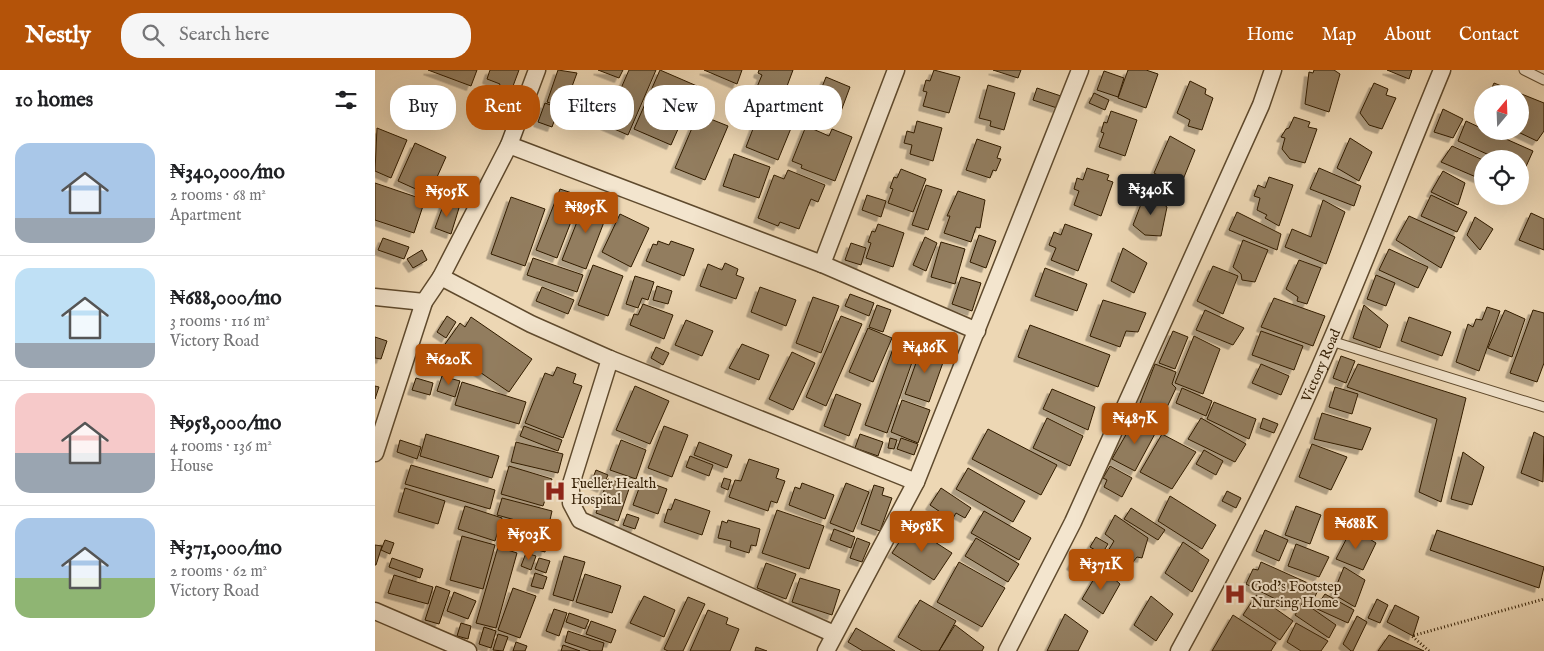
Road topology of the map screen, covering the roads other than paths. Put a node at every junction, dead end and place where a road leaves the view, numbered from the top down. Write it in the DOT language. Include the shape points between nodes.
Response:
graph roads {
  1 [pos="537,70"];
  2 [pos="896,70"];
  3 [pos="1080,70"];
  4 [pos="1273,70"];
  5 [pos="1442,70"];
  6 [pos="1524,70"];
  7 [pos="1544,80"];
  8 [pos="509,144"];
  9 [pos="822,264"];
  10 [pos="441,278"];
  11 [pos="375,297"];
  12 [pos="424,302"];
  13 [pos="977,331"];
  14 [pos="1331,341"];
  15 [pos="610,359"];
  16 [pos="1544,407"];
  17 [pos="375,453"];
  18 [pos="915,482"];
  19 [pos="375,611"];
  20 [pos="834,634"];
  21 [pos="468,651"];
  22 [pos="826,651"];
  23 [pos="1007,651"];
  24 [pos="1179,651"];
  1 -- 8 [label="street"];
  2 -- 9 [label="street"];
  3 -- 13 [label="street"];
  4 -- 23 [label="street" via="1261,105 1077,513"];
  5 -- 14 [label="street, Victory Road"];
  6 -- 7 [label="lane"];
  8 -- 9 [label="street"];
  8 -- 10 [label="street"];
  9 -- 13 [label="street"];
  10 -- 12 [label="street"];
  10 -- 15 [label="street" via="531,324"];
  11 -- 12 [label="street"];
  12 -- 17 [label="street"];
  13 -- 18 [label="street"];
  14 -- 16 [label="lane"];
  14 -- 24 [label="street, Victory Road" via="1267,482"];
  15 -- 18 [label="street"];
  15 -- 20 [label="street" via="571,484 571,503 580,520"];
  18 -- 20 [label="street"];
  19 -- 21 [label="street"];
  20 -- 22 [label="street"];
}
